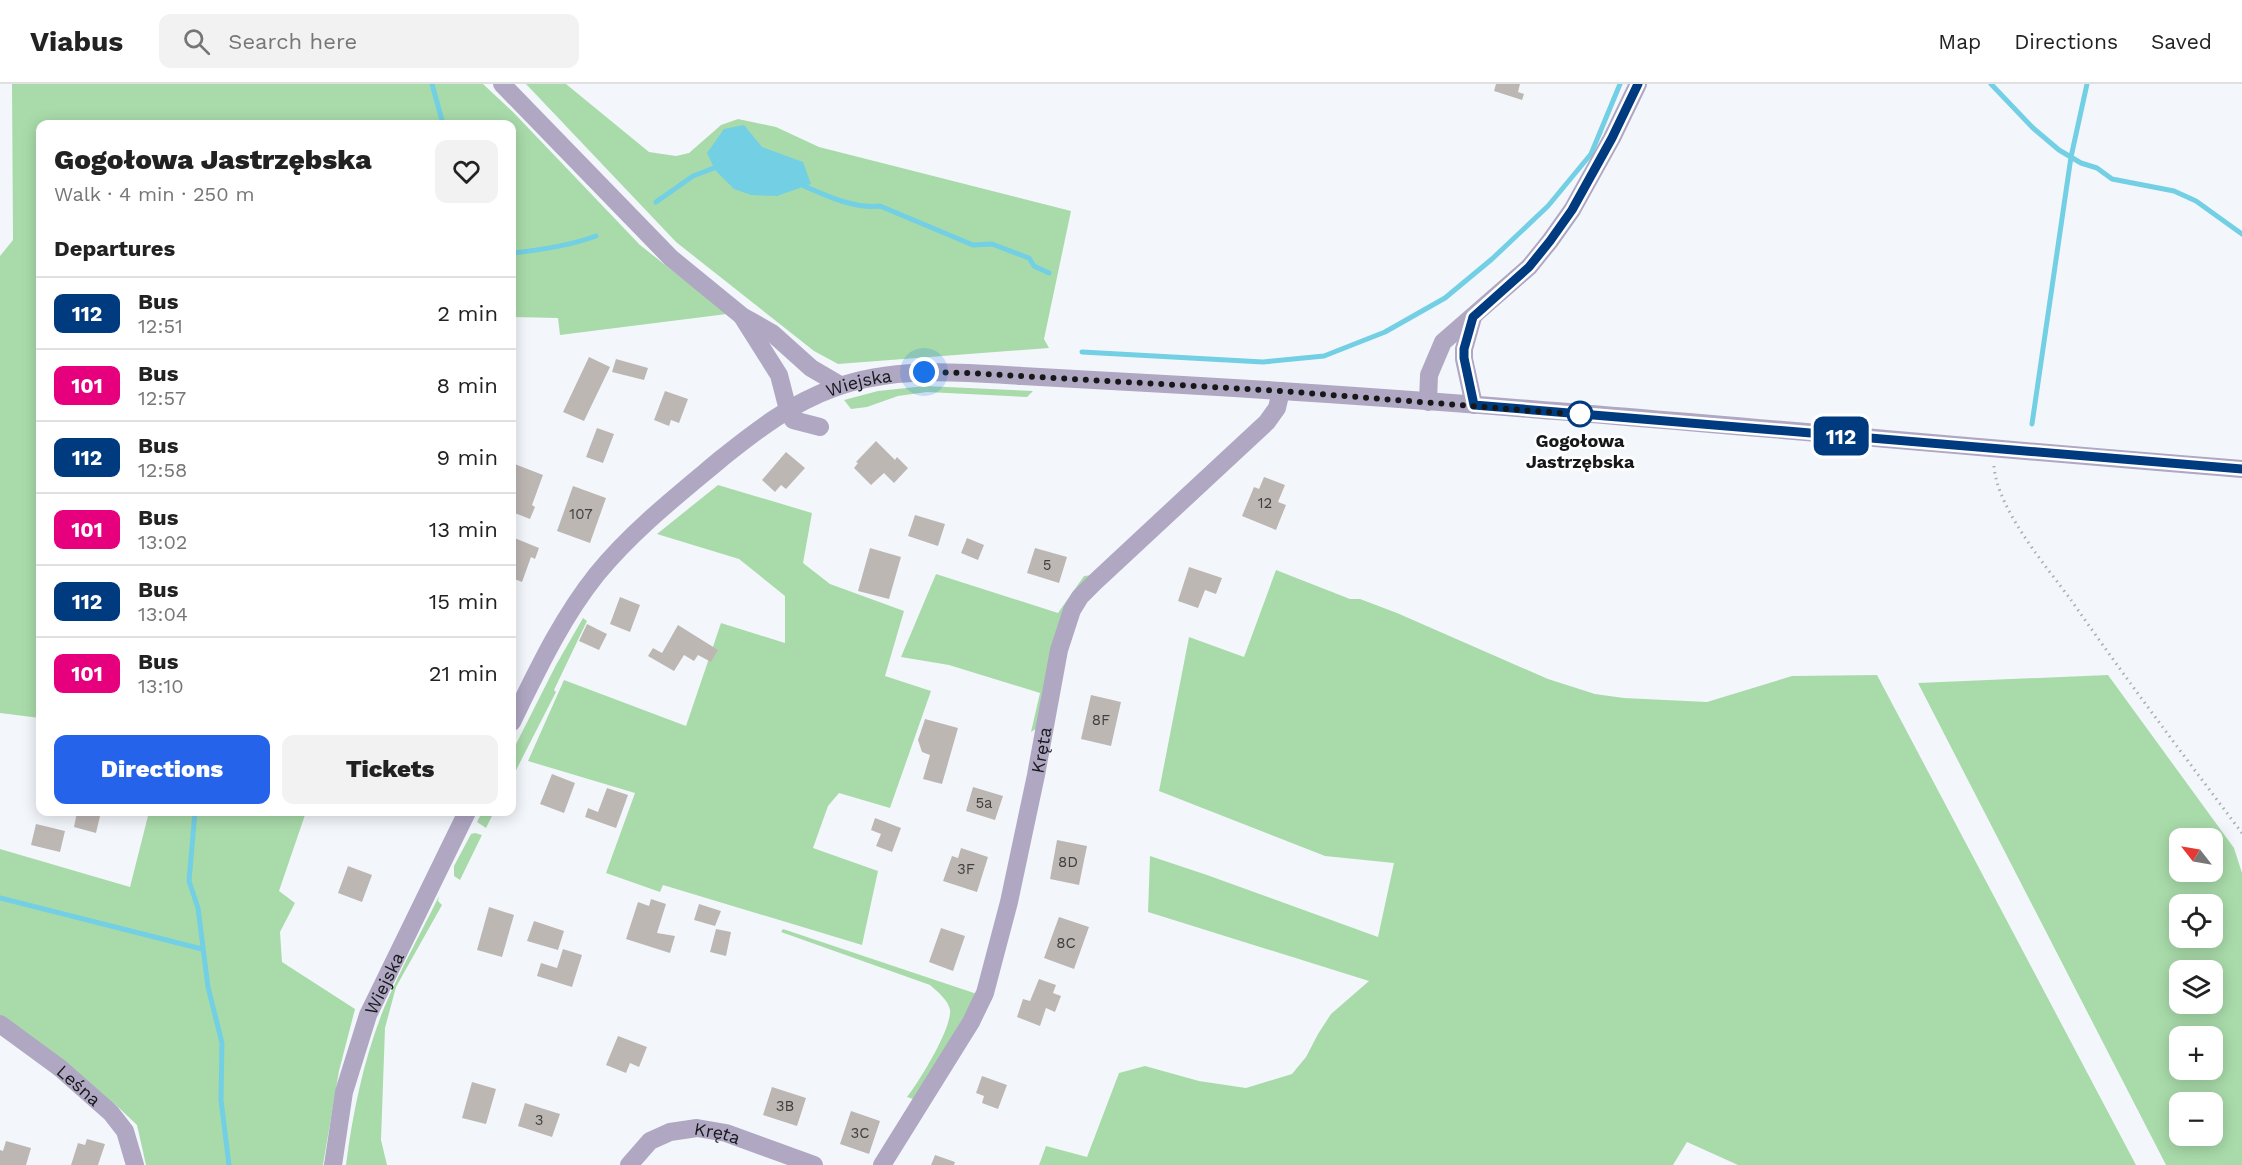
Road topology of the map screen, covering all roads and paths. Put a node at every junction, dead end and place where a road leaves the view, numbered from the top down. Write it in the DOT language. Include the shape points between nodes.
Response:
graph roads {
  1 [pos="502,84"];
  2 [pos="1638,84"];
  3 [pos="742,316"];
  4 [pos="1473,317"];
  5 [pos="840,385"];
  6 [pos="1281,391"];
  7 [pos="1428,402"];
  8 [pos="1474,405"];
  9 [pos="788,410"];
  10 [pos="820,427"];
  11 [pos="1993,449"];
  12 [pos="2242,469"];
  13 [pos="516,714"];
  14 [pos="464,816"];
  15 [pos="2242,833"];
  16 [pos="0,1024"];
  17 [pos="135,1165"];
  18 [pos="333,1165"];
  19 [pos="629,1165"];
  20 [pos="814,1165"];
  21 [pos="882,1165"];
  1 -- 3 [label="street" via="656,244"];
  2 -- 4 [label="street" via="1572,210 1529,267"];
  3 -- 5 [label="street" via="772,333 811,368"];
  3 -- 9 [label="street" via="779,375"];
  4 -- 7 [label="street" via="1443,342 1429,375"];
  4 -- 8 [label="street" via="1464,358"];
  5 -- 6 [label="street, Wiejska" via="898,374 948,372"];
  5 -- 9 [label="street, Wiejska"];
  6 -- 7 [label="street, Wiejska"];
  6 -- 21 [label="street, Kręta" via="1268,422 1095,582 1072,610 1054,668 1011,892 985,993"];
  7 -- 8 [label="street, Wiejska"];
  8 -- 11 [label="street, Wiejska"];
  9 -- 10 [label="street" via="793,420"];
  9 -- 13 [label="street, Wiejska" via="690,484 605,565 565,621"];
  11 -- 12 [label="street, Wiejska"];
  11 -- 15 [label="path" via="1995,474 2017,524 2137,694"];
  14 -- 18 [label="street, Wiejska" via="368,1015 344,1092"];
  16 -- 17 [label="street, Leśna" via="60,1068 111,1113 125,1131"];
  19 -- 20 [label="street, Kręta" via="645,1146 662,1135 697,1128 726,1133"];
}
